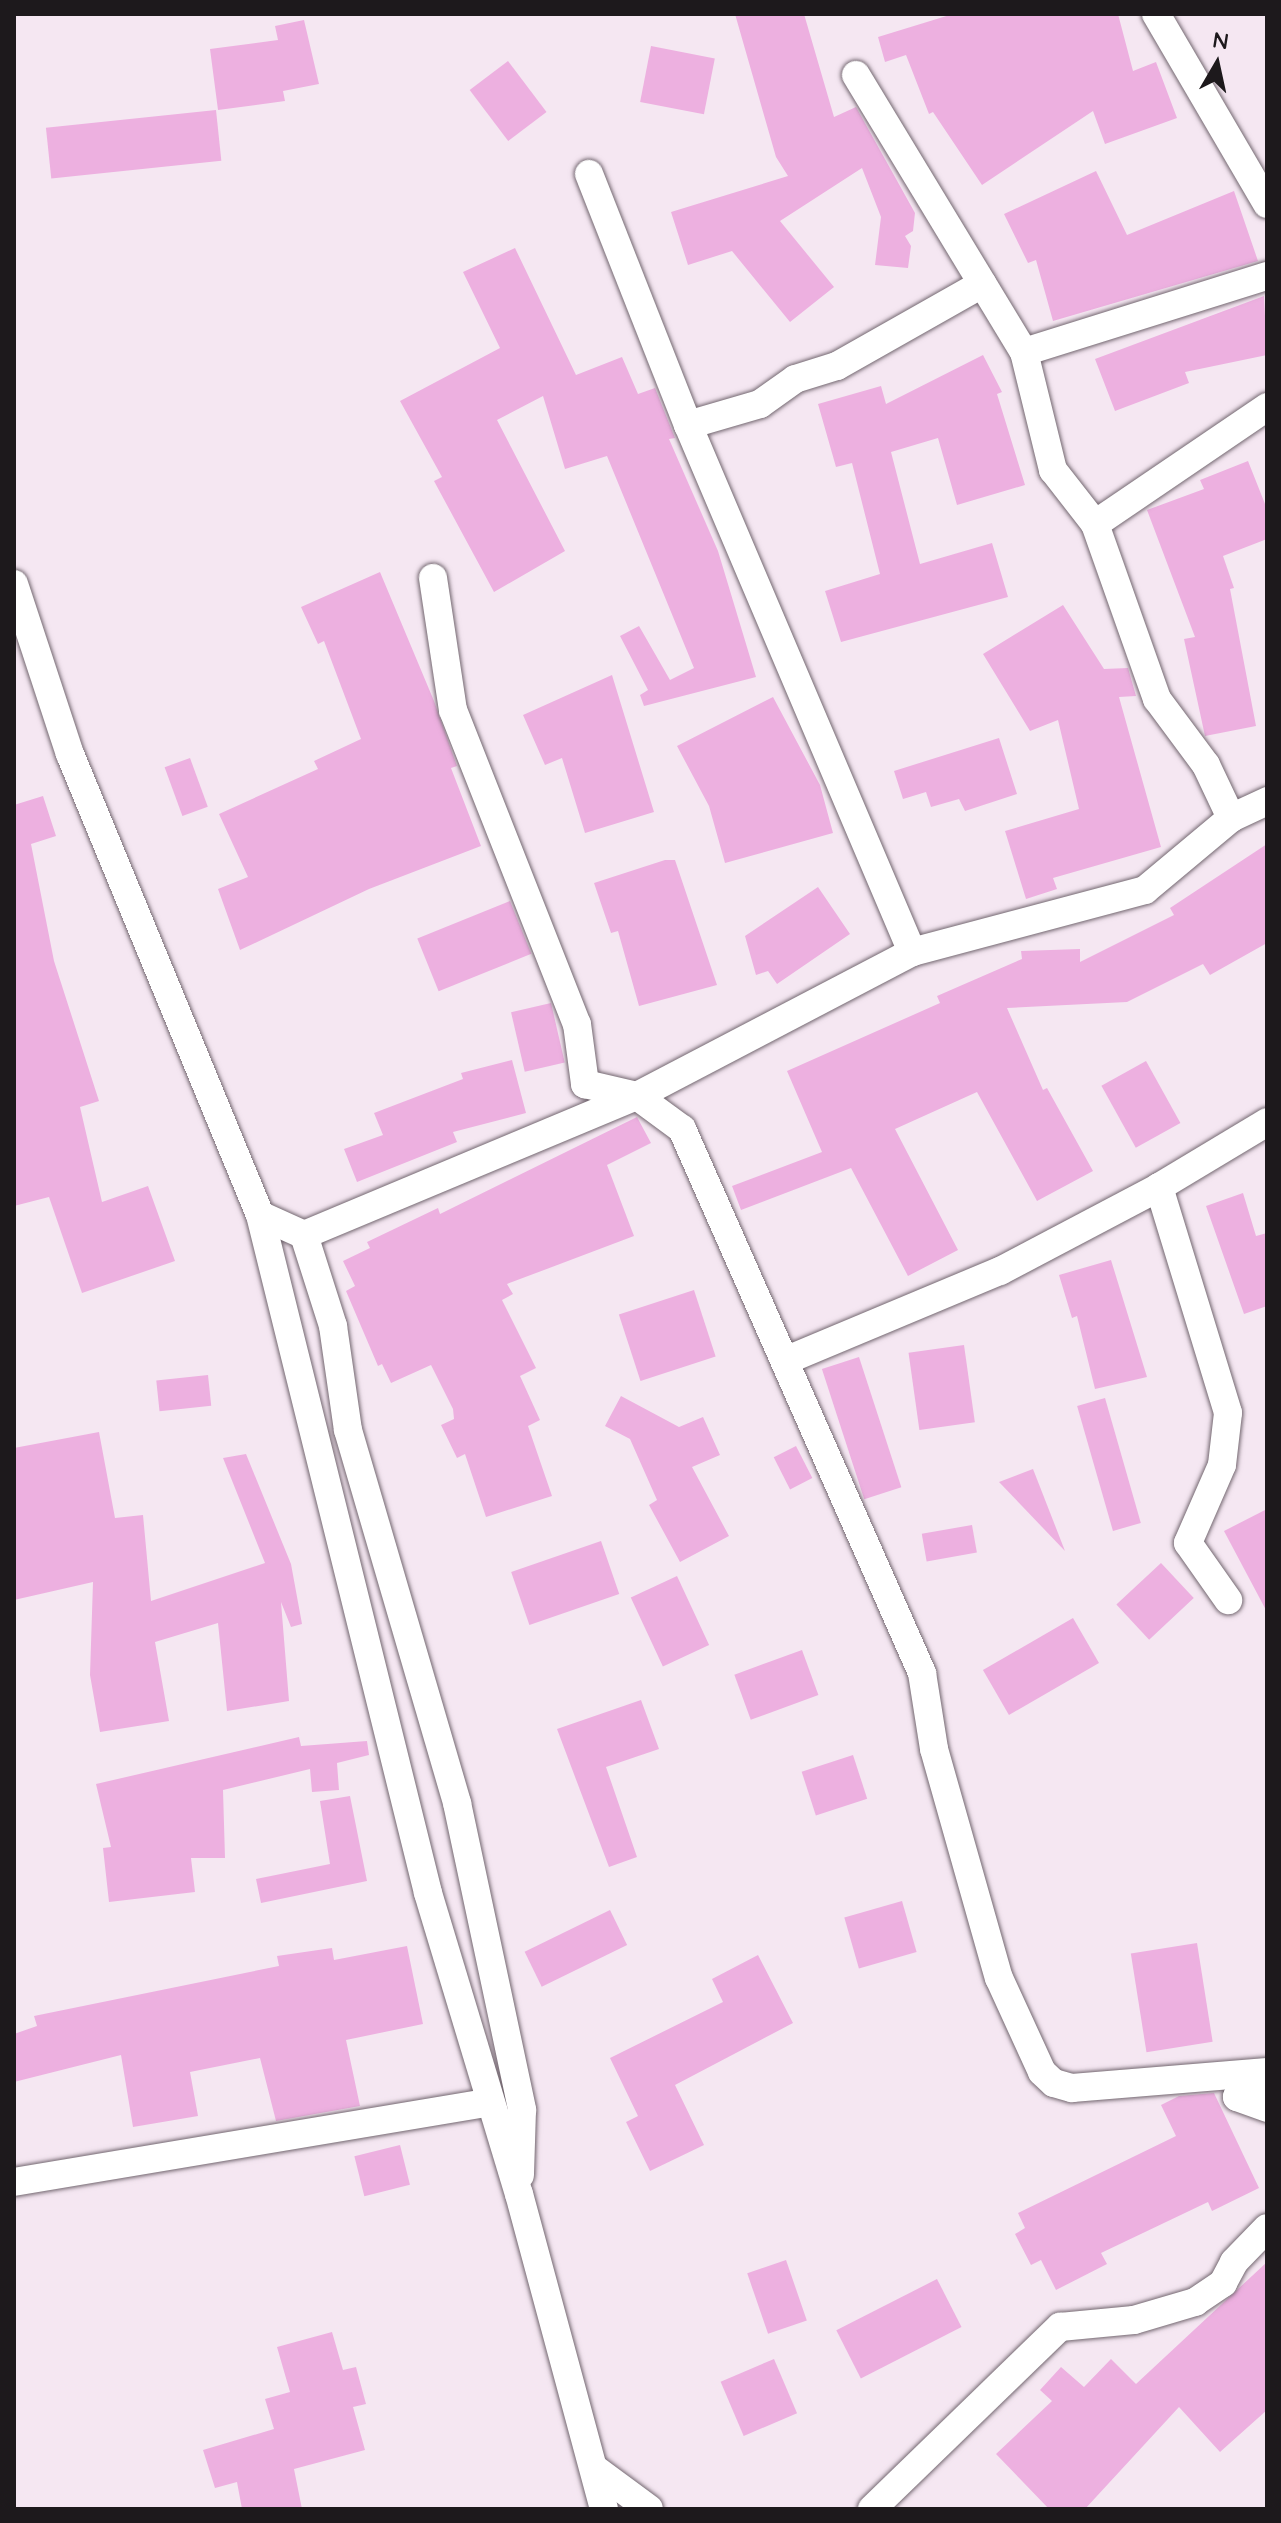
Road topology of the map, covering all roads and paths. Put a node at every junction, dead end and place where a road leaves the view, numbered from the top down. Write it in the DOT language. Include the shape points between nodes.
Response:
graph roads {
  1 [pos="1156,14"];
  2 [pos="856,75"];
  3 [pos="589,174"];
  4 [pos="1267,204"];
  5 [pos="1267,276"];
  6 [pos="982,284"];
  7 [pos="1024,352"];
  8 [pos="1267,407"];
  9 [pos="688,425"];
  10 [pos="1095,524"];
  11 [pos="433,578"];
  12 [pos="14,584"];
  13 [pos="1267,801"];
  14 [pos="1231,818"];
  15 [pos="912,952"];
  16 [pos="637,1096"];
  17 [pos="1267,1122"];
  18 [pos="1159,1187"];
  19 [pos="260,1215"];
  20 [pos="304,1235"];
  21 [pos="787,1360"];
  22 [pos="1228,1600"];
  23 [pos="1267,2072"];
  24 [pos="1267,2086"];
  25 [pos="488,2103"];
  26 [pos="1267,2108"];
  27 [pos="14,2182"];
  28 [pos="519,2194"];
  29 [pos="1267,2228"];
  30 [pos="595,2469"];
  31 [pos="604,2509"];
  32 [pos="649,2509"];
  33 [pos="872,2509"];
  1 -- 4 [label="street"];
  2 -- 6 [label="street"];
  3 -- 9 [label="street"];
  5 -- 7 [label="street"];
  6 -- 7 [label="street"];
  6 -- 9 [label="street" via="837,366 795,379 760,404"];
  7 -- 10 [label="street" via="1053,470"];
  8 -- 10 [label="street"];
  9 -- 15 [label="street"];
  10 -- 14 [label="street" via="1157,699 1206,765"];
  11 -- 16 [label="street" via="453,710 577,1024 585,1084"];
  12 -- 19 [label="street" via="70,754"];
  13 -- 14 [label="street"];
  14 -- 15 [label="street" via="1145,890"];
  15 -- 16 [label="street"];
  16 -- 20 [label="street"];
  16 -- 21 [label="street" via="682,1129"];
  17 -- 18 [label="street"];
  18 -- 21 [label="street" via="1000,1271"];
  18 -- 22 [label="street" via="1228,1413 1222,1465 1188,1543"];
  19 -- 20 [label="street"];
  19 -- 25 [label="street" via="428,1893"];
  20 -- 28 [label="street" via="333,1326 348,1430 457,1803 522,2110"];
  21 -- 23 [label="street" via="922,1673 934,1749 999,1978 1042,2072 1054,2083 1072,2088"];
  24 -- 26 [label="street" via="1237,2097"];
  25 -- 27 [label="street"];
  25 -- 28 [label="street"];
  28 -- 30 [label="street"];
  29 -- 33 [label="street" via="1234,2262 1223,2283 1195,2302 1134,2320 1060,2327"];
  30 -- 31 [label="street"];
  30 -- 32 [label="street"];
}
